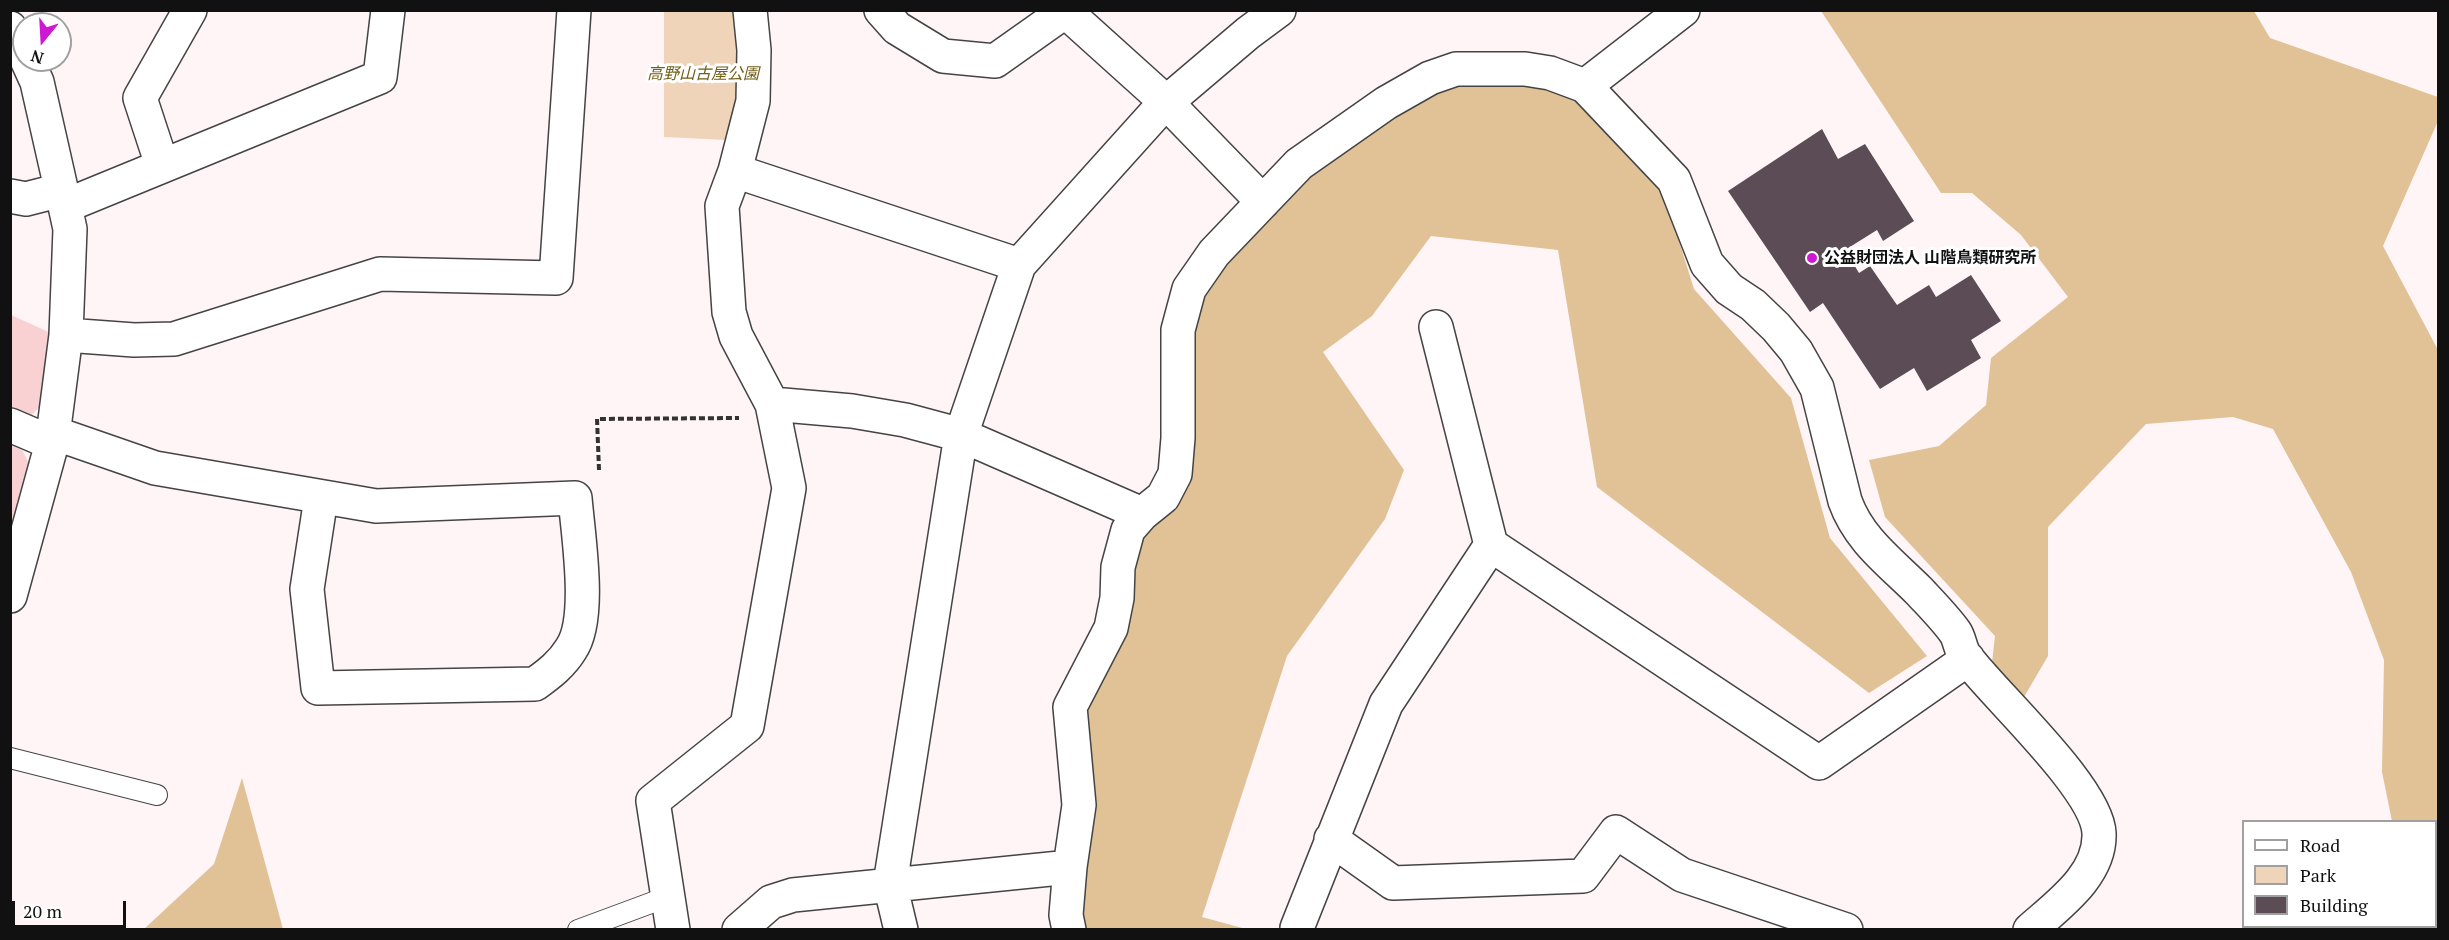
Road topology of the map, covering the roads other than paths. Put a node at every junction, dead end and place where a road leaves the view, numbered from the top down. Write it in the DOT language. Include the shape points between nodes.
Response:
graph roads {
  1 [pos="190,10"];
  2 [pos="388,10"];
  3 [pos="574,10"];
  4 [pos="750,10"];
  5 [pos="880,10"];
  6 [pos="1279,10"];
  7 [pos="1683,10"];
  8 [pos="1066,11"];
  9 [pos="32,72"];
  10 [pos="1585,86"];
  11 [pos="1166,102"];
  12 [pos="162,165"];
  13 [pos="735,171"];
  14 [pos="10,196"];
  15 [pos="63,198"];
  16 [pos="1263,202"];
  17 [pos="1019,265"];
  18 [pos="1436,327"];
  19 [pos="66,335"];
  20 [pos="774,411"];
  21 [pos="10,425"];
  22 [pos="961,435"];
  23 [pos="53,438"];
  24 [pos="321,498"];
  25 [pos="1142,514"];
  26 [pos="1491,545"];
  27 [pos="10,596"];
  28 [pos="1968,659"];
  29 [pos="10,758"];
  30 [pos="157,795"];
  31 [pos="1331,839"];
  32 [pos="1070,867"];
  33 [pos="890,884"];
  34 [pos="667,897"];
  35 [pos="1296,928"];
  36 [pos="578,930"];
  37 [pos="673,930"];
  38 [pos="739,930"];
  39 [pos="901,930"];
  40 [pos="1069,930"];
  41 [pos="1846,930"];
  42 [pos="2030,930"];
  1 -- 12 [label="street" via="140,98"];
  2 -- 12 [label="street" via="380,77"];
  3 -- 19 [label="street" via="556,278 380,274 174,339"];
  4 -- 13 [label="street" via="753,101"];
  5 -- 8 [label="street" via="897,28 943,56 995,61"];
  6 -- 11 [label="street"];
  7 -- 10 [label="street"];
  8 -- 11 [label="street"];
  9 -- 15 [label="street"];
  10 -- 16 [label="street" via="1525,69 1456,69 1430,78 1386,103 1308,158"];
  10 -- 28 [label="street" via="1674,180 1707,264 1729,289 1761,312 1796,351 1817,388 1851,517 1872,547 1956,633"];
  11 -- 16 [label="street"];
  11 -- 17 [label="street"];
  12 -- 15 [label="street"];
  13 -- 17 [label="street"];
  13 -- 20 [label="street" via="722,206 729,312 736,336"];
  14 -- 15 [label="street"];
  15 -- 19 [label="street" via="70,229"];
  16 -- 25 [label="street" via="1214,253 1189,290 1178,330 1175,474 1163,497"];
  17 -- 22 [label="street"];
  18 -- 26 [label="street"];
  19 -- 23 [label="street"];
  20 -- 22 [label="street" via="863,413"];
  20 -- 34 [label="street" via="789,488 747,726 653,801"];
  21 -- 23 [label="street"];
  22 -- 25 [label="street"];
  22 -- 33 [label="street"];
  23 -- 24 [label="street" via="155,468"];
  23 -- 27 [label="street"];
  24 -- 24 [label="street" via="307,589 318,688 535,684 556,669 573,647 582,606 575,498 376,506"];
  25 -- 32 [label="street" via="1128,530 1118,567 1111,628 1070,707 1079,805"];
  26 -- 28 [label="street" via="1819,763"];
  26 -- 31 [label="street" via="1386,704"];
  28 -- 42 [label="street" via="2042,742 2096,816 2097,851 2090,867 2071,894"];
  29 -- 30 [label="lane"];
  31 -- 35 [label="street"];
  31 -- 41 [label="street" via="1393,883 1583,876 1616,832 1682,875"];
  32 -- 33 [label="street"];
  32 -- 40 [label="street" via="1066,915"];
  33 -- 38 [label="street" via="793,895 771,902"];
  33 -- 39 [label="street"];
  34 -- 36 [label="lane"];
  34 -- 37 [label="street"];
}
